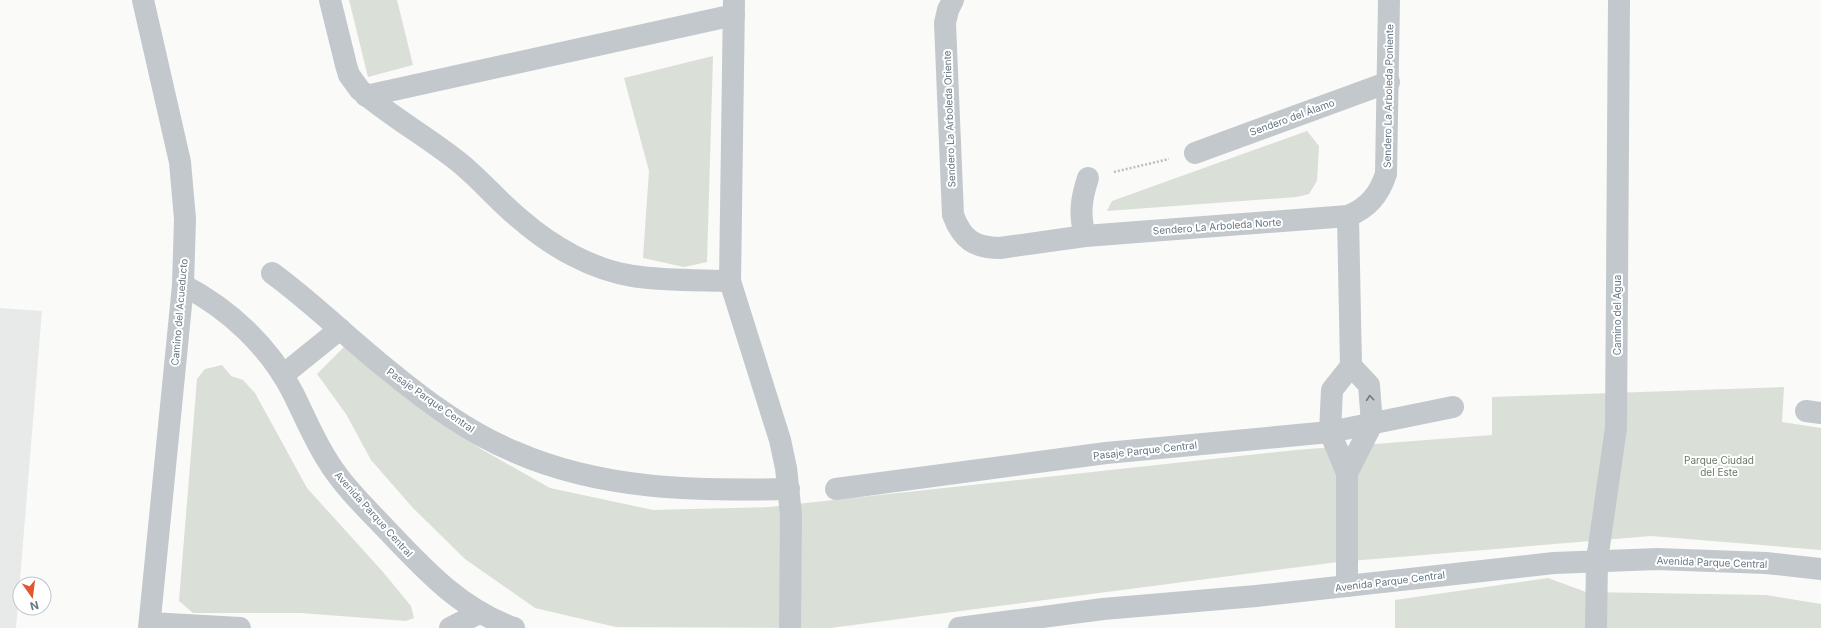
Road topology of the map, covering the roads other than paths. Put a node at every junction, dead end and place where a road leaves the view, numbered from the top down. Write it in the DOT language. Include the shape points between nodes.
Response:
graph roads {
  1 [pos="143,0"];
  2 [pos="330,0"];
  3 [pos="953,0"];
  4 [pos="1389,0"];
  5 [pos="1619,0"];
  6 [pos="734,8"];
  7 [pos="1389,82"];
  8 [pos="366,96"];
  9 [pos="1195,153"];
  10 [pos="1088,178"];
  11 [pos="1348,216"];
  12 [pos="1085,236"];
  13 [pos="965,237"];
  14 [pos="272,273"];
  15 [pos="730,281"];
  16 [pos="182,285"];
  17 [pos="340,329"];
  18 [pos="1351,366"];
  19 [pos="283,375"];
  20 [pos="1453,407"];
  21 [pos="1372,424"];
  22 [pos="1330,432"];
  23 [pos="1347,473"];
  24 [pos="789,489"];
  25 [pos="836,489"];
  26 [pos="1597,560"];
  27 [pos="1821,569"];
  28 [pos="1347,586"];
  29 [pos="479,613"];
  30 [pos="150,626"];
  31 [pos="240,628"];
  32 [pos="450,628"];
  33 [pos="514,628"];
  34 [pos="790,628"];
  35 [pos="959,628"];
  36 [pos="1596,628"];
  1 -- 16 [label="street, Camino del Acueducto" via="180,162 185,219"];
  2 -- 8 [label="street" via="349,75"];
  3 -- 13 [label="street, Sendero La Arboleda Oriente" via="945,23 953,215"];
  4 -- 7 [label="street, Sendero La Arboleda Poniente"];
  5 -- 26 [label="street, Camino del Agua" via="1616,428"];
  6 -- 8 [label="street"];
  6 -- 15 [label="street"];
  7 -- 9 [label="street, Sendero del Álamo"];
  7 -- 11 [label="street, Sendero La Arboleda Poniente" via="1386,174 1375,198 1358,212"];
  8 -- 15 [label="street" via="459,162 535,231 572,254 608,270 632,276"];
  10 -- 12 [label="street" via="1082,195 1081,213"];
  11 -- 12 [label="street, Sendero La Arboleda Norte"];
  11 -- 18 [label="street"];
  12 -- 13 [label="street, Sendero La Arboleda Norte" via="994,248 976,244"];
  14 -- 17 [label="street, Pasaje Parque Central"];
  15 -- 24 [label="street" via="780,440"];
  16 -- 19 [label="street, Avenida Parque Central" via="207,299 235,320 261,346"];
  16 -- 30 [label="street, Camino del Acueducto"];
  17 -- 19 [label="street"];
  17 -- 24 [label="street, Pasaje Parque Central" via="389,371 456,420 515,452 551,466 621,483 686,488"];
  21 -- 18 [label="street, one-way" via="1369,385"];
  18 -- 22 [label="street" via="1332,390"];
  19 -- 29 [label="street, Avenida Parque Central" via="313,437 343,483 432,577"];
  20 -- 21 [label="street, Pasaje Parque Central"];
  21 -- 22 [label="street, Pasaje Parque Central"];
  21 -- 23 [label="street"];
  22 -- 23 [label="street"];
  22 -- 25 [label="street, Pasaje Parque Central" via="1106,453"];
  23 -- 28 [label="street"];
  24 -- 34 [label="street"];
  26 -- 27 [label="street, Avenida Parque Central" via="1717,560"];
  26 -- 28 [label="street, Avenida Parque Central" via="1511,566"];
  26 -- 36 [label="street, Camino del Agua"];
  28 -- 35 [label="street, Avenida Parque Central" via="1103,609"];
  29 -- 32 [label="street"];
  29 -- 33 [label="street, Avenida Parque Central"];
  30 -- 31 [label="street"];
}
